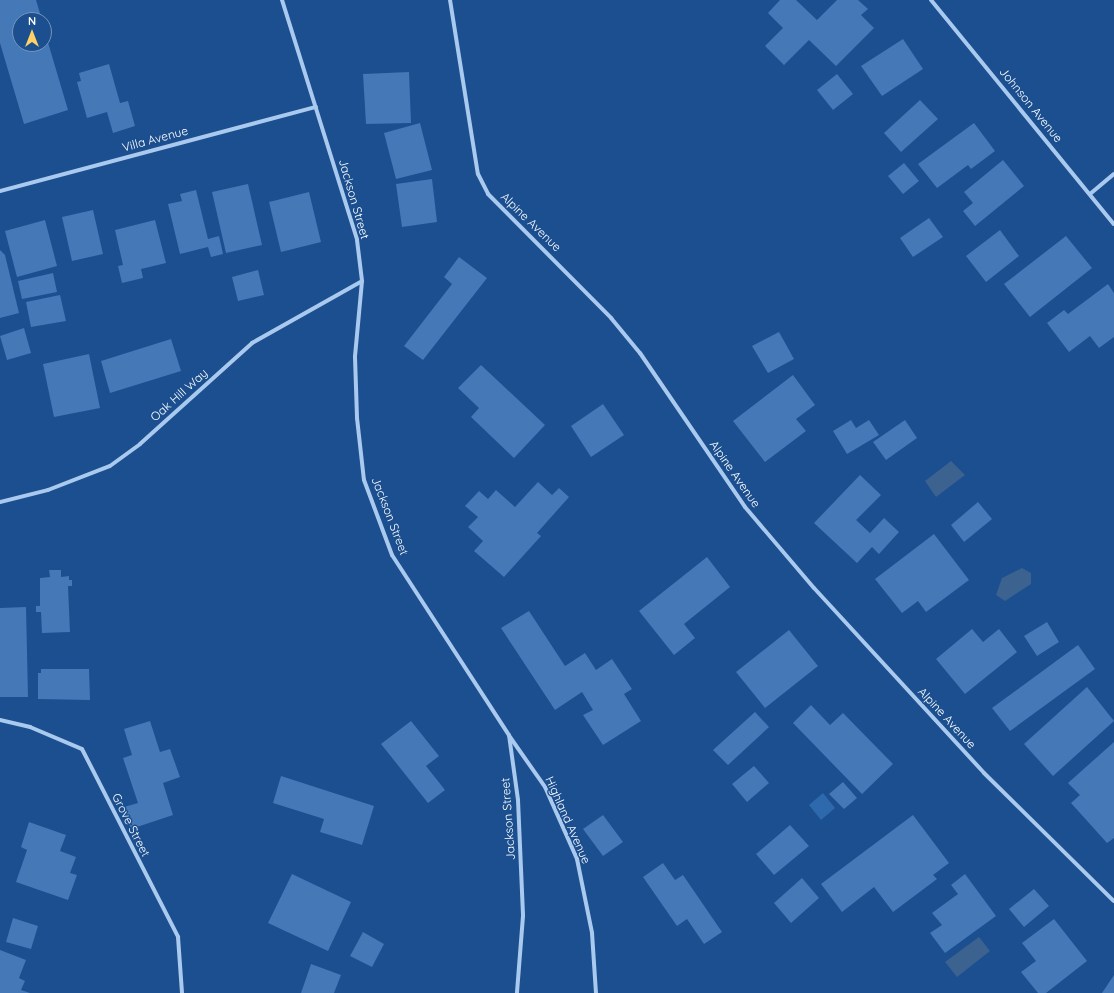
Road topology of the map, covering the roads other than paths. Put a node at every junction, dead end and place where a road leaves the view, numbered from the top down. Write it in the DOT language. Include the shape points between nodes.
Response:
graph roads {
  1 [pos="282,0"];
  2 [pos="450,0"];
  3 [pos="931,0"];
  4 [pos="316,107"];
  5 [pos="1114,174"];
  6 [pos="0,191"];
  7 [pos="1090,194"];
  8 [pos="1114,224"];
  9 [pos="362,281"];
  10 [pos="0,502"];
  11 [pos="0,720"];
  12 [pos="509,735"];
  13 [pos="1114,901"];
  14 [pos="182,993"];
  15 [pos="517,993"];
  16 [pos="596,993"];
  1 -- 4 [label="street, Jackson Street"];
  2 -- 13 [label="street, Alpine Avenue" via="478,174 488,194 578,282 616,324 640,354 745,507 814,588 984,773"];
  3 -- 7 [label="street, Johnson Avenue"];
  4 -- 6 [label="street, Villa Avenue"];
  4 -- 9 [label="street, Jackson Street" via="357,240"];
  5 -- 7 [label="street"];
  7 -- 8 [label="street, Johnson Avenue"];
  9 -- 10 [label="street, Oak Hill Way" via="252,343 140,444 110,466 48,490"];
  9 -- 12 [label="street, Jackson Street" via="355,357 357,418 364,480 392,555"];
  11 -- 14 [label="street, Grove Street" via="30,727 82,749 178,937"];
  12 -- 15 [label="street, Jackson Street" via="518,800 524,916"];
  12 -- 16 [label="street, Highland Avenue" via="545,787 576,859 592,933"];
}
